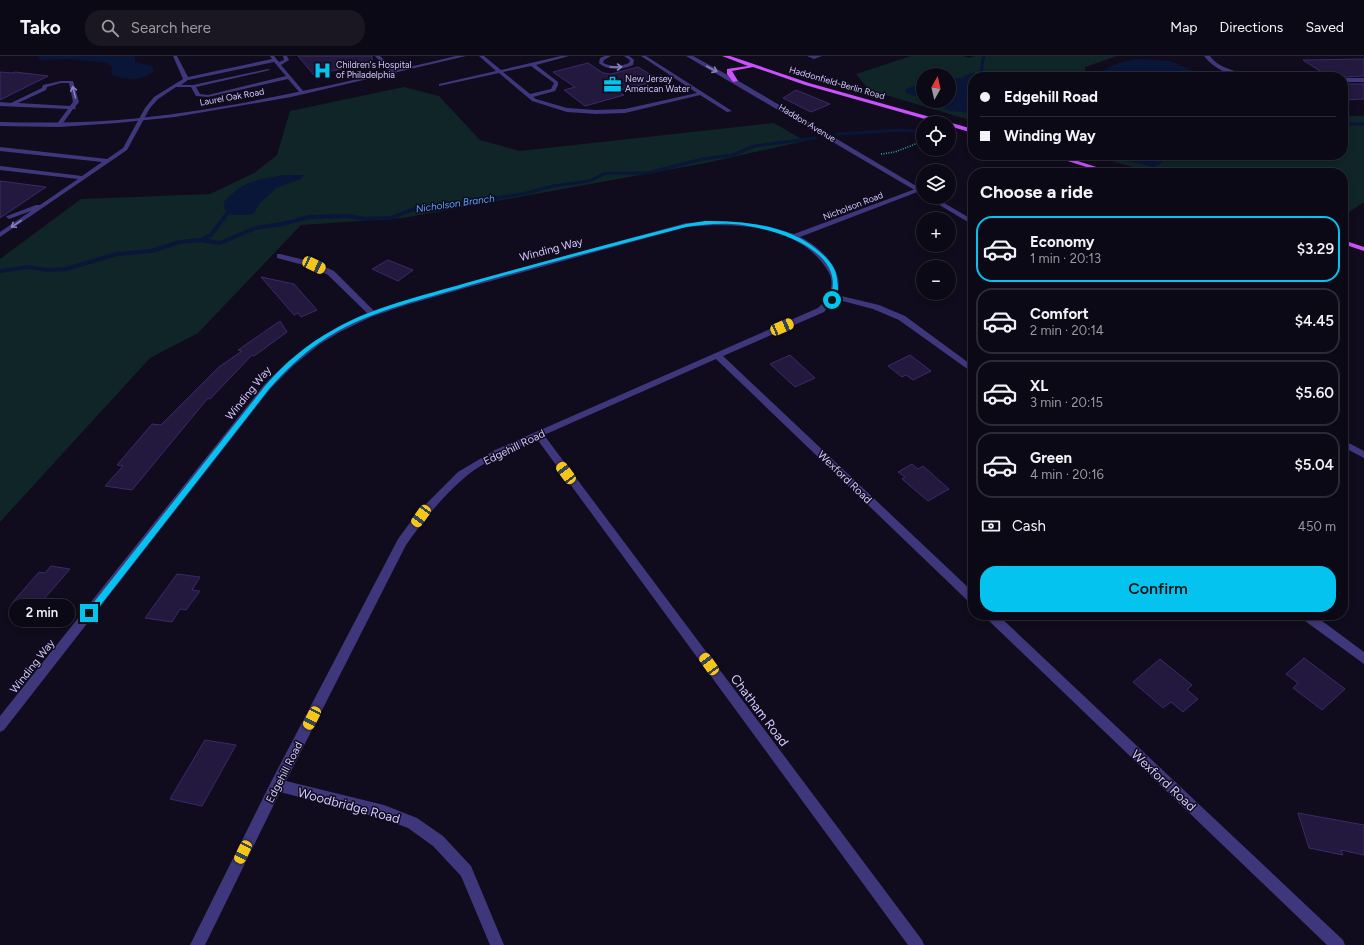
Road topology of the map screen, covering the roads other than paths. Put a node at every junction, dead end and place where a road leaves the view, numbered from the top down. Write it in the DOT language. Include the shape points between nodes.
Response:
graph roads {
  1 [pos="175,56"];
  2 [pos="271,56"];
  3 [pos="285,56"];
  4 [pos="377,56"];
  5 [pos="463,56"];
  6 [pos="481,56"];
  7 [pos="567,56"];
  8 [pos="609,56"];
  9 [pos="629,56"];
  10 [pos="643,56"];
  11 [pos="688,56"];
  12 [pos="725,56"];
  13 [pos="809,56"];
  14 [pos="820,56"];
  15 [pos="1207,56"];
  16 [pos="276,63"];
  17 [pos="256,64"];
  18 [pos="532,64"];
  19 [pos="754,67"];
  20 [pos="268,70"];
  21 [pos="262,72"];
  22 [pos="393,72"];
  23 [pos="500,72"];
  24 [pos="1228,72"];
  25 [pos="289,77"];
  26 [pos="186,79"];
  27 [pos="1348,80"];
  28 [pos="1364,80"];
  29 [pos="735,81"];
  30 [pos="269,82"];
  31 [pos="45,86"];
  32 [pos="177,86"];
  33 [pos="193,86"];
  34 [pos="441,86"];
  35 [pos="33,88"];
  36 [pos="24,92"];
  37 [pos="302,92"];
  38 [pos="701,93"];
  39 [pos="530,96"];
  40 [pos="0,103"];
  41 [pos="11,105"];
  42 [pos="74,108"];
  43 [pos="729,111"];
  44 [pos="920,116"];
  45 [pos="140,120"];
  46 [pos="0,124"];
  47 [pos="59,125"];
  48 [pos="956,126"];
  49 [pos="968,130"];
  50 [pos="0,149"];
  51 [pos="1069,160"];
  52 [pos="108,161"];
  53 [pos="0,168"];
  54 [pos="1095,168"];
  55 [pos="84,178"];
  56 [pos="916,189"];
  57 [pos="916,194"];
  58 [pos="45,204"];
  59 [pos="941,204"];
  60 [pos="9,216"];
  61 [pos="968,220"];
  62 [pos="0,235"];
  63 [pos="794,237"];
  64 [pos="1348,244"];
  65 [pos="1364,249"];
  66 [pos="280,256"];
  67 [pos="834,296"];
  68 [pos="373,314"];
  69 [pos="717,355"];
  70 [pos="968,366"];
  71 [pos="538,434"];
  72 [pos="1348,446"];
  73 [pos="1364,455"];
  74 [pos="968,594"];
  75 [pos="995,620"];
  76 [pos="1311,620"];
  77 [pos="1364,659"];
  78 [pos="0,726"];
  79 [pos="277,785"];
  80 [pos="197,945"];
  81 [pos="497,945"];
  82 [pos="917,945"];
  83 [pos="1338,945"];
  1 -- 26 [label="lane"];
  2 -- 16 [label="lane"];
  3 -- 16 [label="lane" via="287,60"];
  4 -- 22 [label="lane"];
  5 -- 22 [label="street, Laurel Oak Road"];
  6 -- 23 [label="lane"];
  7 -- 18 [label="lane"];
  8 -- 9 [label="lane, one-way" via="602,59 601,63 614,68 631,64"];
  10 -- 38 [label="lane"];
  11 -- 29 [label="street, Haddon Avenue, one-way"];
  12 -- 19 [label="main road, Haddonfield-Berlin Road"];
  13 -- 14 [label="lane"];
  15 -- 24 [label="street" via="1211,63"];
  16 -- 17 [label="lane"];
  16 -- 25 [label="lane"];
  17 -- 21 [label="lane"];
  17 -- 26 [label="lane"];
  18 -- 23 [label="lane"];
  18 -- 39 [label="lane" via="556,85 553,90"];
  19 -- 29 [label="main road" via="729,70"];
  19 -- 44 [label="main road, Haddonfield-Berlin Road"];
  20 -- 21 [label="lane"];
  21 -- 30 [label="lane"];
  21 -- 33 [label="lane"];
  22 -- 37 [label="street, Laurel Oak Road"];
  23 -- 34 [label="lane"];
  23 -- 39 [label="lane"];
  25 -- 30 [label="lane"];
  25 -- 37 [label="lane"];
  26 -- 32 [label="lane"];
  27 -- 28 [label="street"];
  29 -- 56 [label="street, Haddon Avenue"];
  30 -- 33 [label="lane" via="205,96 198,95"];
  31 -- 35 [label="lane"];
  31 -- 41 [label="lane" via="44,89"];
  42 -- 31 [label="lane, one-way" via="76,102 72,82"];
  32 -- 33 [label="lane"];
  32 -- 45 [label="lane" via="156,98"];
  36 -- 40 [label="lane"];
  37 -- 45 [label="street, Laurel Oak Road" via="233,107"];
  38 -- 39 [label="lane" via="625,110 596,112 567,110 534,100"];
  38 -- 43 [label="lane"];
  40 -- 41 [label="lane"];
  41 -- 42 [label="lane"];
  42 -- 47 [label="lane"];
  45 -- 47 [label="street, Laurel Oak Road"];
  45 -- 52 [label="lane" via="125,149"];
  46 -- 47 [label="street, Laurel Oak Road"];
  48 -- 49 [label="main road"];
  50 -- 52 [label="lane"];
  51 -- 54 [label="main road"];
  52 -- 55 [label="lane"];
  53 -- 55 [label="lane"];
  55 -- 58 [label="lane"];
  57 -- 63 [label="street, Nicholson Road"];
  58 -- 60 [label="lane"];
  58 -- 62 [label="lane, one-way"];
  59 -- 61 [label="street"];
  63 -- 67 [label="street" via="809,245 828,263 834,276"];
  63 -- 68 [label="street, Winding Way" via="770,229 732,222 686,225 539,264"];
  64 -- 65 [label="main road"];
  66 -- 68 [label="street" via="314,265 331,273"];
  67 -- 69 [label="street, Edgehill Road" via="820,310"];
  67 -- 70 [label="street" via="876,307 902,318"];
  68 -- 78 [label="street, Winding Way" via="337,330 300,354 282,371"];
  69 -- 71 [label="street, Edgehill Road"];
  69 -- 74 [label="street, Wexford Road"];
  71 -- 79 [label="street, Edgehill Road" via="498,452 461,475 421,516 402,542"];
  71 -- 82 [label="street, Chatham Road"];
  72 -- 73 [label="street"];
  75 -- 83 [label="street, Wexford Road"];
  76 -- 77 [label="street"];
  79 -- 80 [label="street, Edgehill Road"];
  79 -- 81 [label="street, Woodbridge Road" via="384,812 412,823 438,841 466,871"];
}
